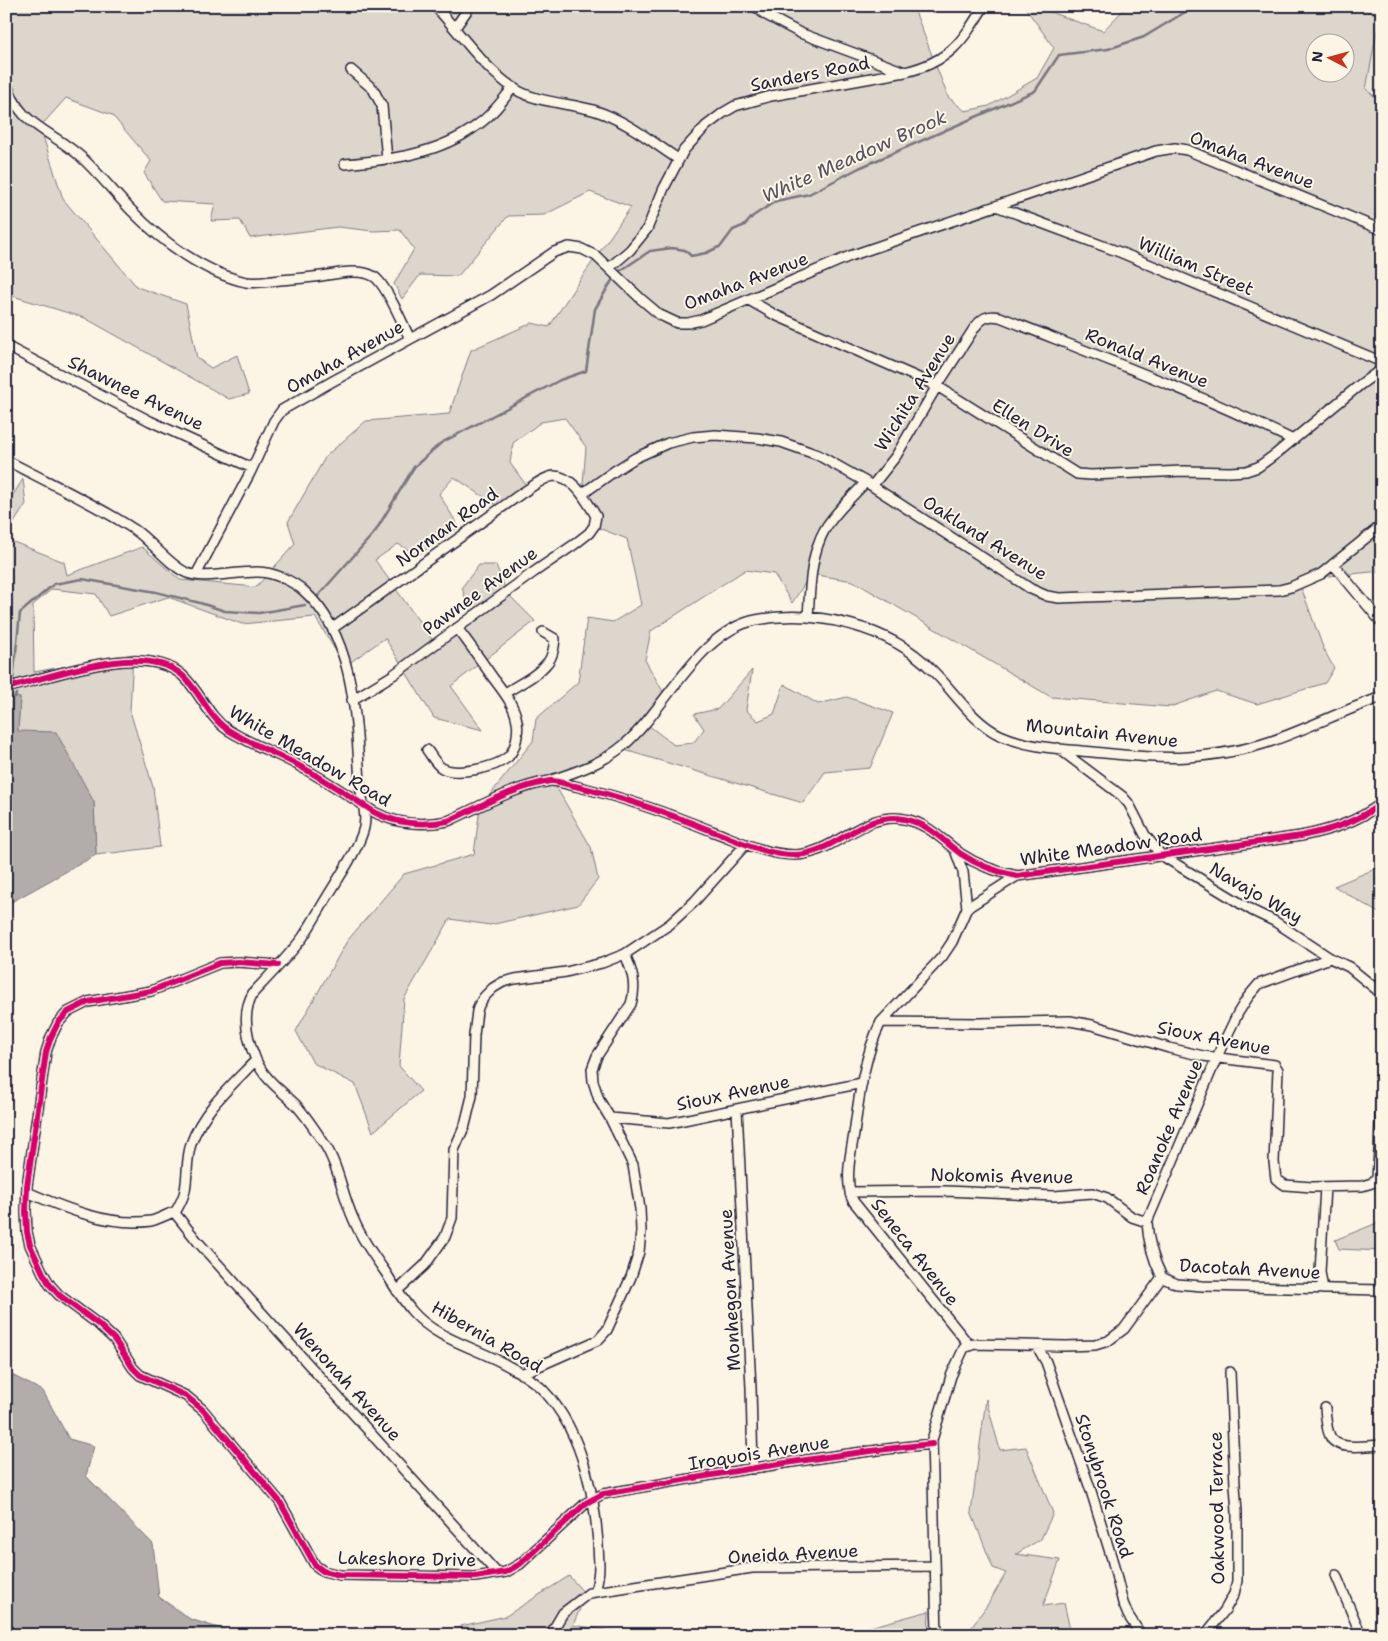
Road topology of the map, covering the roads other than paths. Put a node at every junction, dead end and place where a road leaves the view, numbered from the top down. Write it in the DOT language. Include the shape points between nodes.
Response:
graph roads {
  1 [pos="435,6"];
  2 [pos="470,6"];
  3 [pos="755,6"];
  4 [pos="984,6"];
  5 [pos="454,28"];
  6 [pos="351,70"];
  7 [pos="905,72"];
  8 [pos="6,80"];
  9 [pos="513,87"];
  10 [pos="387,159"];
  11 [pos="678,160"];
  12 [pos="344,164"];
  13 [pos="996,206"];
  14 [pos="1382,230"];
  15 [pos="611,269"];
  16 [pos="749,300"];
  17 [pos="986,317"];
  18 [pos="411,338"];
  19 [pos="6,346"];
  20 [pos="1382,362"];
  21 [pos="1382,369"];
  22 [pos="937,386"];
  23 [pos="1292,440"];
  24 [pos="6,460"];
  25 [pos="252,468"];
  26 [pos="869,484"];
  27 [pos="582,494"];
  28 [pos="1382,525"];
  29 [pos="1334,564"];
  30 [pos="196,575"];
  31 [pos="808,617"];
  32 [pos="1382,623"];
  33 [pos="333,628"];
  34 [pos="457,628"];
  35 [pos="543,632"];
  36 [pos="6,688"];
  37 [pos="505,694"];
  38 [pos="1382,697"];
  39 [pos="352,700"];
  40 [pos="1058,748"];
  41 [pos="427,750"];
  42 [pos="552,780"];
  43 [pos="1382,803"];
  44 [pos="363,805"];
  45 [pos="746,844"];
  46 [pos="955,850"];
  47 [pos="1161,855"];
  48 [pos="1017,876"];
  49 [pos="967,908"];
  50 [pos="625,954"];
  51 [pos="1330,958"];
  52 [pos="278,965"];
  53 [pos="1382,997"];
  54 [pos="881,1022"];
  55 [pos="1217,1058"];
  56 [pos="256,1060"];
  57 [pos="1382,1066"];
  58 [pos="862,1082"];
  59 [pos="737,1109"];
  60 [pos="610,1118"];
  61 [pos="1325,1187"];
  62 [pos="27,1192"];
  63 [pos="850,1192"];
  64 [pos="174,1212"];
  65 [pos="1147,1222"];
  66 [pos="1162,1277"];
  67 [pos="1323,1289"];
  68 [pos="1382,1290"];
  69 [pos="397,1291"];
  70 [pos="970,1346"];
  71 [pos="1037,1346"];
  72 [pos="1230,1372"];
  73 [pos="521,1374"];
  74 [pos="1325,1408"];
  75 [pos="932,1444"];
  76 [pos="1382,1445"];
  77 [pos="754,1469"];
  78 [pos="592,1499"];
  79 [pos="934,1566"];
  80 [pos="497,1573"];
  81 [pos="1336,1576"];
  82 [pos="595,1592"];
  83 [pos="550,1635"];
  84 [pos="937,1635"];
  85 [pos="1141,1635"];
  86 [pos="1207,1635"];
  87 [pos="1361,1635"];
  1 -- 5 [label="street"];
  2 -- 5 [label="street"];
  3 -- 7 [label="street" via="800,33"];
  4 -- 7 [label="street, Sanders Road" via="955,48 941,58"];
  5 -- 9 [label="street" via="486,64"];
  6 -- 10 [label="street" via="373,89 382,106"];
  7 -- 11 [label="street, Sanders Road" via="771,96 735,106 706,126"];
  8 -- 18 [label="street" via="13,100 29,120 80,156 142,222 196,262 221,274 256,283 345,273 375,276 389,295"];
  9 -- 10 [label="street" via="500,106 476,127 423,152"];
  9 -- 11 [label="street" via="532,96 596,111 623,122"];
  10 -- 12 [label="street"];
  11 -- 15 [label="street, Sanders Road" via="647,229"];
  13 -- 14 [label="street, Omaha Avenue" via="1156,151 1175,148 1187,150"];
  13 -- 16 [label="street, Omaha Avenue" via="850,256"];
  13 -- 20 [label="street, William Street" via="1122,253"];
  15 -- 16 [label="street, Omaha Avenue" via="660,315 677,323 701,320"];
  15 -- 18 [label="street, Omaha Avenue" via="582,249 554,252 491,295"];
  16 -- 22 [label="street, Ellen Drive" via="775,315"];
  17 -- 22 [label="street, Wichita Avenue" via="975,327"];
  17 -- 23 [label="street, Ronald Avenue" via="1000,317 1168,384 1252,419"];
  18 -- 25 [label="street, Omaha Avenue" via="282,410"];
  19 -- 25 [label="street, Shawnee Avenue" via="150,421"];
  21 -- 23 [label="street, Ellen Drive"];
  22 -- 23 [label="street, Ellen Drive" via="1076,474 1246,471 1258,467"];
  22 -- 26 [label="street, Wichita Avenue" via="896,456"];
  24 -- 30 [label="street" via="88,502 135,531 176,567"];
  25 -- 30 [label="street, Omaha Avenue"];
  26 -- 27 [label="street, Oakland Avenue" via="804,449 757,438 715,435 668,443 636,458"];
  26 -- 29 [label="street, Oakland Avenue" via="1031,589 1047,596 1279,590 1321,574"];
  26 -- 31 [label="street, Wichita Avenue" via="824,529 810,586"];
  27 -- 33 [label="street, Norman Road" via="569,481 555,476 545,479"];
  27 -- 34 [label="street, Pawnee Avenue" via="596,516 589,533"];
  28 -- 29 [label="street, Oakland Avenue"];
  29 -- 32 [label="street"];
  30 -- 33 [label="street" via="259,571 284,579 304,591"];
  31 -- 40 [label="street, Mountain Avenue" via="846,623 874,632 920,658 974,715 998,734 1028,744"];
  31 -- 42 [label="street, Mountain Avenue" via="756,620 720,637 695,660 642,729 623,746 598,764"];
  33 -- 39 [label="street"];
  34 -- 37 [label="street"];
  34 -- 39 [label="street, Pawnee Avenue" via="393,675"];
  35 -- 37 [label="street" via="555,639 548,662"];
  36 -- 44 [label="street, White Meadow Road" via="109,662 147,661 162,665 187,680 224,728 302,767"];
  37 -- 41 [label="street" via="515,712 518,732 508,757 490,766 454,771 441,767"];
  38 -- 40 [label="street, Mountain Avenue" via="1269,742 1218,753 1187,757 1145,756"];
  39 -- 44 [label="street"];
  40 -- 47 [label="street, Navajo Way" via="1122,796"];
  42 -- 44 [label="street, White Meadow Road" via="518,789 437,824 401,822"];
  42 -- 45 [label="street, White Meadow Road" via="625,799"];
  43 -- 47 [label="street, White Meadow Road" via="1355,820 1330,830"];
  44 -- 52 [label="street" via="364,829 353,853 302,937"];
  45 -- 46 [label="street, White Meadow Road" via="796,855 828,845 863,826 891,818 924,826"];
  45 -- 50 [label="street" via="670,924"];
  46 -- 48 [label="street, White Meadow Road" via="990,870"];
  46 -- 49 [label="street" via="963,872"];
  47 -- 48 [label="street, White Meadow Road"];
  47 -- 51 [label="street, Navajo Way"];
  48 -- 49 [label="street"];
  49 -- 54 [label="street, Seneca Avenue" via="942,957"];
  50 -- 60 [label="street" via="633,975 634,994 592,1069 599,1100"];
  50 -- 69 [label="street" via="566,972 503,982 488,992 479,1005 474,1035 472,1096 465,1125 454,1150 452,1218 445,1237 425,1265"];
  51 -- 53 [label="street, Navajo Way" via="1349,967"];
  51 -- 55 [label="street, Roanoke Avenue" via="1258,984 1238,1012"];
  52 -- 56 [label="street, Hibernia Road" via="248,1003 246,1024"];
  52 -- 62 [label="street, Lakeshore Drive" via="220,963 162,987 88,1002 68,1012 58,1023 46,1052"];
  54 -- 55 [label="street, Sioux Avenue" via="1070,1021"];
  54 -- 58 [label="street, Seneca Avenue"];
  55 -- 61 [label="street, Sioux Avenue" via="1276,1066 1276,1179 1285,1185"];
  55 -- 65 [label="street, Roanoke Avenue"];
  56 -- 64 [label="street" via="205,1117 191,1144 186,1163 185,1192"];
  56 -- 69 [label="street, Hibernia Road" via="261,1071 297,1107 326,1146 335,1163 353,1219"];
  57 -- 61 [label="street" via="1377,1177 1372,1183 1362,1186"];
  58 -- 59 [label="street, Sioux Avenue"];
  58 -- 63 [label="street, Seneca Avenue" via="850,1158"];
  59 -- 60 [label="street, Sioux Avenue" via="669,1123"];
  59 -- 77 [label="street, Monhegon Avenue"];
  60 -- 73 [label="street" via="633,1165 640,1209 639,1252 631,1277 607,1330 598,1340"];
  61 -- 67 [label="street" via="1320,1272"];
  62 -- 64 [label="street" via="72,1210 120,1221 153,1221"];
  62 -- 80 [label="street, Lakeshore Drive" via="26,1232 50,1285 114,1339 140,1375 186,1396 203,1410 280,1502 315,1565 323,1571 340,1575 475,1577"];
  63 -- 65 [label="street, Nokomis Avenue" via="946,1191 1054,1196 1092,1193 1107,1198 1132,1217"];
  63 -- 70 [label="street, Seneca Avenue" via="869,1222"];
  64 -- 80 [label="street, Wenonah Avenue"];
  65 -- 66 [label="street, Roanoke Avenue" via="1154,1261"];
  66 -- 67 [label="street, Dacotah Avenue" via="1177,1284 1202,1286"];
  66 -- 71 [label="street, Dacotah Avenue" via="1124,1329 1108,1342"];
  67 -- 68 [label="street, Dacotah Avenue"];
  69 -- 73 [label="street, Hibernia Road" via="426,1325"];
  70 -- 71 [label="street, Dacotah Avenue"];
  70 -- 75 [label="street" via="964,1348 951,1376"];
  71 -- 85 [label="street, Stonybrook Road" via="1046,1362 1091,1491 1123,1603"];
  72 -- 86 [label="street, Oakwood Terrace" via="1238,1581 1225,1610"];
  73 -- 78 [label="street, Hibernia Road" via="542,1389 557,1407 581,1454"];
  74 -- 76 [label="street" via="1333,1442 1343,1446"];
  75 -- 77 [label="street, Iroquois Avenue"];
  75 -- 79 [label="street"];
  77 -- 78 [label="street, Iroquois Avenue" via="603,1494"];
  78 -- 80 [label="street, Lakeshore Drive" via="520,1564"];
  78 -- 82 [label="street" via="599,1568"];
  79 -- 82 [label="street, Oneida Avenue" via="752,1568"];
  79 -- 84 [label="street"];
  81 -- 87 [label="street"];
  82 -- 83 [label="street" via="563,1613"];
}
